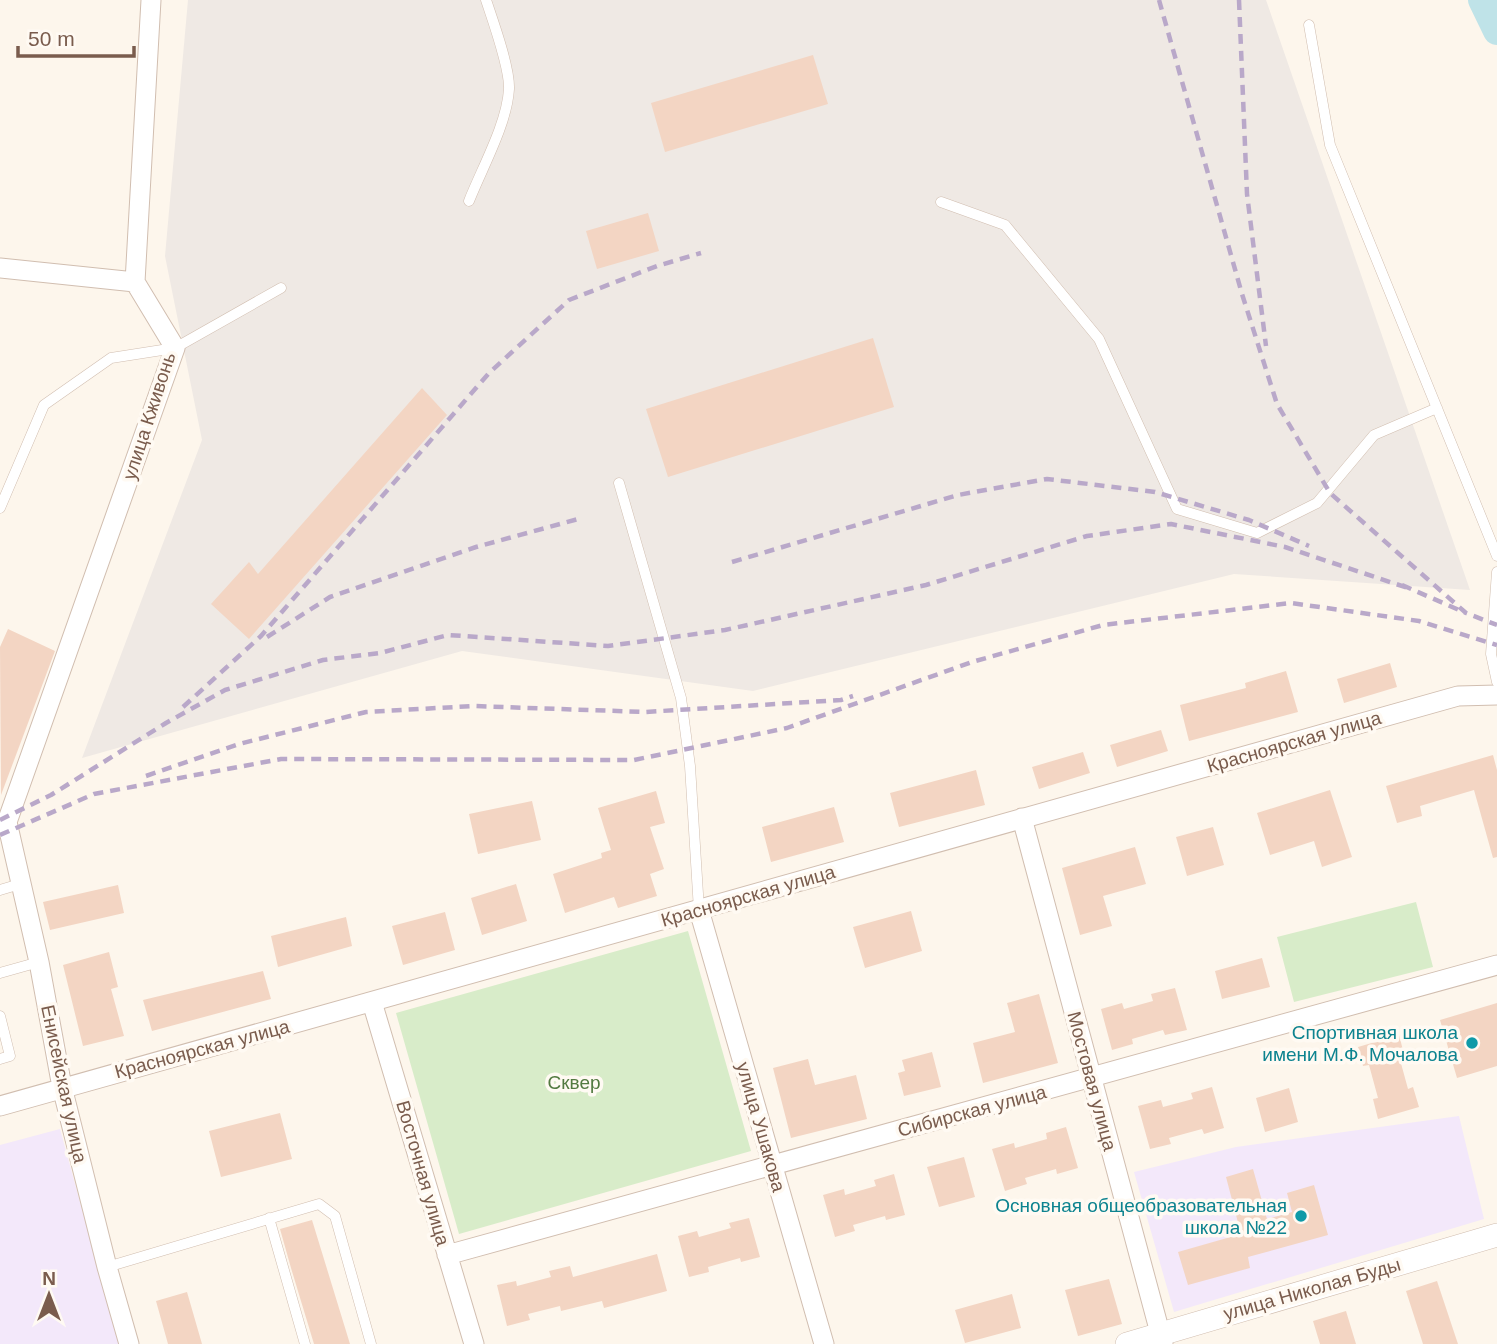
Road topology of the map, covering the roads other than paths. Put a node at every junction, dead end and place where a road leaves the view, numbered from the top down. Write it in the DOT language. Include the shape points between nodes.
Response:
graph roads {
  1 [pos="486,0"];
  2 [pos="154,2"];
  3 [pos="1309,25"];
  4 [pos="469,201"];
  5 [pos="941,202"];
  6 [pos="0,268"];
  7 [pos="135,282"];
  8 [pos="281,288"];
  9 [pos="175,348"];
  10 [pos="1437,408"];
  11 [pos="619,483"];
  12 [pos="0,508"];
  13 [pos="1497,556"];
  14 [pos="1497,572"];
  15 [pos="1497,682"];
  16 [pos="1497,695"];
  17 [pos="1022,818"];
  18 [pos="7,822"];
  19 [pos="20,884"];
  20 [pos="0,890"];
  21 [pos="699,910"];
  22 [pos="39,962"];
  23 [pos="1497,965"];
  24 [pos="0,973"];
  25 [pos="372,1002"];
  26 [pos="0,1016"];
  27 [pos="0,1059"];
  28 [pos="1092,1078"];
  29 [pos="62,1087"];
  30 [pos="0,1106"];
  31 [pos="772,1165"];
  32 [pos="269,1218"];
  33 [pos="1497,1235"];
  34 [pos="447,1255"];
  35 [pos="107,1267"];
  36 [pos="1161,1339"];
  37 [pos="129,1344"];
  38 [pos="305,1344"];
  39 [pos="371,1344"];
  40 [pos="474,1344"];
  41 [pos="824,1344"];
  42 [pos="1127,1344"];
  1 -- 4 [label="lane" via="510,87 503,117"];
  2 -- 7 [label="street"];
  3 -- 10 [label="lane" via="1330,145"];
  5 -- 10 [label="lane" via="1005,225 1099,339 1177,509 1257,533 1317,503 1374,435"];
  6 -- 7 [label="street"];
  7 -- 9 [label="street, улица Кживонь"];
  8 -- 9 [label="lane"];
  9 -- 12 [label="lane" via="111,358 44,405"];
  9 -- 18 [label="street, улица Кживонь"];
  10 -- 13 [label="lane"];
  11 -- 21 [label="lane" via="681,698"];
  14 -- 15 [label="lane" via="1491,654"];
  16 -- 17 [label="street, Красноярская улица" via="1458,695"];
  17 -- 21 [label="street, Красноярская улица"];
  17 -- 28 [label="street, Мостовая улица"];
  18 -- 19 [label="street, Енисейская улица"];
  19 -- 20 [label="lane"];
  19 -- 22 [label="street, Енисейская улица"];
  21 -- 25 [label="street, Красноярская улица"];
  21 -- 31 [label="street, улица Ушакова"];
  22 -- 24 [label="lane"];
  22 -- 29 [label="street, Енисейская улица"];
  23 -- 28 [label="street, Сибирская улица"];
  25 -- 29 [label="street, Красноярская улица"];
  25 -- 34 [label="street, Восточная улица"];
  26 -- 27 [label="lane" via="10,1056"];
  28 -- 31 [label="street, Сибирская улица"];
  28 -- 36 [label="street, Мостовая улица"];
  29 -- 30 [label="street, Красноярская улица"];
  29 -- 35 [label="street, Енисейская улица"];
  31 -- 34 [label="street, Сибирская улица"];
  31 -- 41 [label="street, улица Ушакова"];
  32 -- 35 [label="lane"];
  32 -- 38 [label="lane"];
  32 -- 39 [label="lane" via="319,1204 335,1216"];
  33 -- 36 [label="street, улица Николая Буды"];
  34 -- 40 [label="street, Восточная улица"];
  35 -- 37 [label="street, Енисейская улица"];
  36 -- 42 [label="street, улица Николая Буды"];
}
